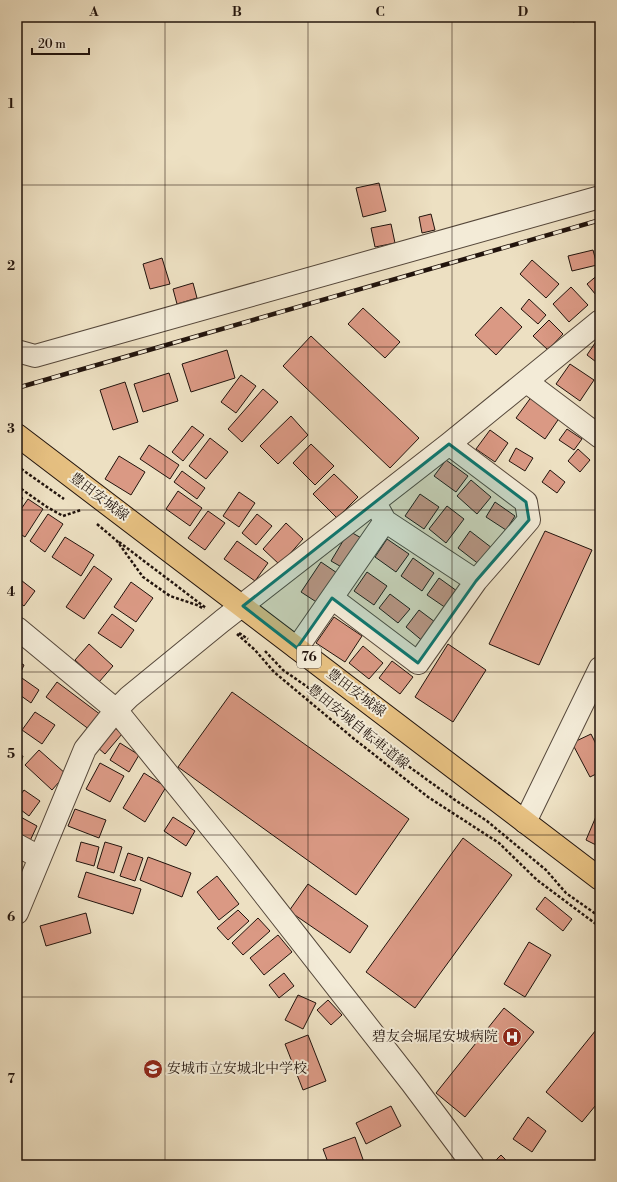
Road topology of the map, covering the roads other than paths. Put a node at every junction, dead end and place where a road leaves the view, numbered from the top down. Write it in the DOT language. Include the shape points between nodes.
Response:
graph roads {
  1 [pos="600,197"];
  2 [pos="600,321"];
  3 [pos="17,351"];
  4 [pos="527,382"];
  5 [pos="17,435"];
  6 [pos="600,436"];
  7 [pos="449,444"];
  8 [pos="375,501"];
  9 [pos="385,521"];
  10 [pos="476,582"];
  11 [pos="332,598"];
  12 [pos="243,606"];
  13 [pos="17,628"];
  14 [pos="297,648"];
  15 [pos="600,668"];
  16 [pos="116,710"];
  17 [pos="525,822"];
  18 [pos="17,845"];
  19 [pos="39,857"];
  20 [pos="600,879"];
  21 [pos="17,913"];
  22 [pos="473,1165"];
  1 -- 3 [label="street" via="35,356"];
  2 -- 4 [label="street"];
  4 -- 6 [label="street"];
  4 -- 7 [label="street"];
  5 -- 12 [label="main road, 豊田安城線 / 76"];
  7 -- 8 [label="street"];
  7 -- 10 [label="street" via="526,502 529,520"];
  8 -- 9 [label="street"];
  8 -- 12 [label="street"];
  9 -- 10 [label="street"];
  9 -- 11 [label="street"];
  10 -- 11 [label="street" via="418,663"];
  11 -- 14 [label="street"];
  12 -- 14 [label="main road, 豊田安城線 / 76"];
  12 -- 16 [label="street"];
  13 -- 16 [label="street"];
  14 -- 17 [label="main road, 豊田安城線 / 76"];
  15 -- 17 [label="street"];
  16 -- 19 [label="street" via="86,748"];
  16 -- 22 [label="street" via="235,857"];
  17 -- 20 [label="main road, 豊田安城線 / 76"];
  18 -- 19 [label="street"];
  19 -- 21 [label="street"];
}
